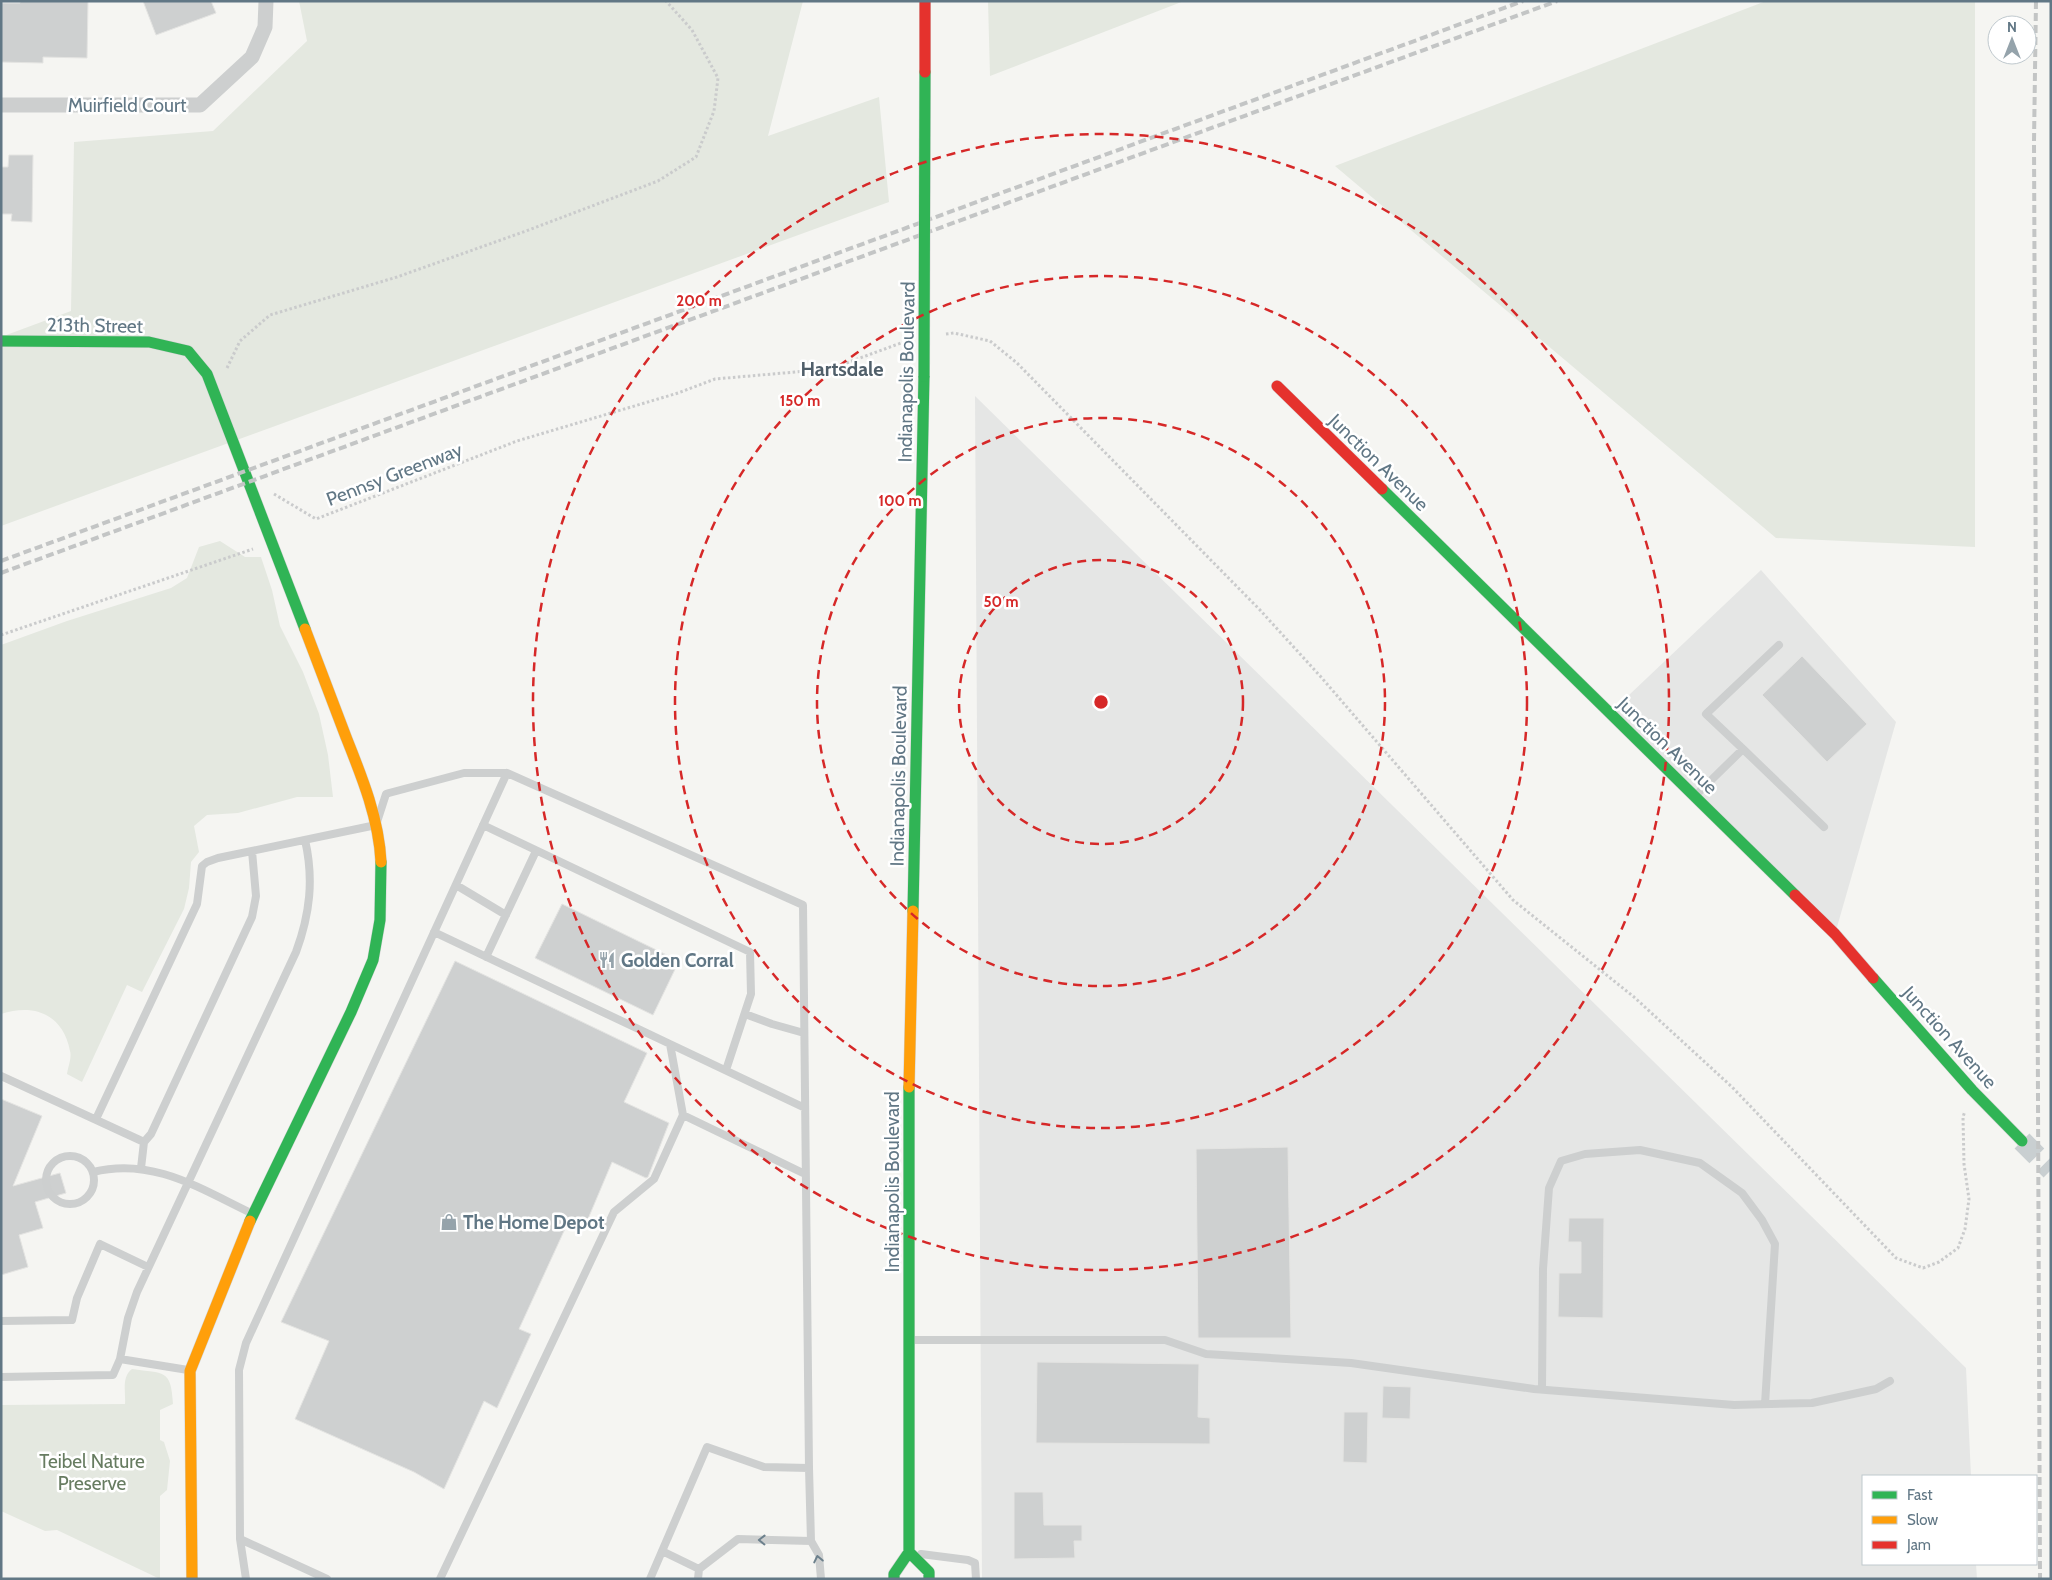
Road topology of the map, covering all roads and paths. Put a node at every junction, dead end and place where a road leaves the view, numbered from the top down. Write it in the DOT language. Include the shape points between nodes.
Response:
graph roads {
  1 [pos="266,1"];
  2 [pos="666,1"];
  3 [pos="925,1"];
  4 [pos="1,105"];
  5 [pos="944,334"];
  6 [pos="1,341"];
  7 [pos="906,341"];
  8 [pos="224,373"];
  9 [pos="1277,386"];
  10 [pos="270,491"];
  11 [pos="273,542"];
  12 [pos="1,635"];
  13 [pos="1779,645"];
  14 [pos="1742,749"];
  15 [pos="507,773"];
  16 [pos="1695,796"];
  17 [pos="376,825"];
  18 [pos="483,825"];
  19 [pos="1824,827"];
  20 [pos="305,840"];
  21 [pos="252,851"];
  22 [pos="536,851"];
  23 [pos="456,885"];
  24 [pos="506,915"];
  25 [pos="434,932"];
  26 [pos="486,957"];
  27 [pos="745,1014"];
  28 [pos="804,1033"];
  29 [pos="670,1044"];
  30 [pos="726,1070"];
  31 [pos="1,1076"];
  32 [pos="1972,1090"];
  33 [pos="805,1108"];
  34 [pos="683,1115"];
  35 [pos="96,1119"];
  36 [pos="2022,1141"];
  37 [pos="144,1142"];
  38 [pos="140,1168"];
  39 [pos="93,1172"];
  40 [pos="805,1174"];
  41 [pos="188,1183"];
  42 [pos="253,1214"];
  43 [pos="148,1267"];
  44 [pos="1,1321"];
  45 [pos="909,1340"];
  46 [pos="120,1359"];
  47 [pos="190,1371"];
  48 [pos="1,1377"];
  49 [pos="1890,1381"];
  50 [pos="1542,1389"];
  51 [pos="1765,1404"];
  52 [pos="808,1468"];
  53 [pos="240,1539"];
  54 [pos="811,1541"];
  55 [pos="662,1551"];
  56 [pos="909,1552"];
  57 [pos="699,1569"];
  58 [pos="192,1579"];
  59 [pos="246,1579"];
  60 [pos="327,1579"];
  61 [pos="440,1579"];
  62 [pos="650,1579"];
  63 [pos="698,1579"];
  64 [pos="821,1579"];
  65 [pos="894,1579"];
  66 [pos="929,1579"];
  67 [pos="976,1579"];
  1 -- 4 [label="street, Muirfield Court" via="265,27 252,57 200,105"];
  2 -- 8 [label="path" via="692,30 718,78 714,111 696,157 658,180 526,231 397,277 270,316 240,341"];
  3 -- 45 [label="main road, Indianapolis Boulevard, bridge" via="924,376 909,1083"];
  5 -- 32 [label="path" via="990,341 1017,363 1322,677 1513,900 1634,997 1732,1087 1896,1258 1923,1268 1939,1262 1958,1248 1965,1229 1969,1199 1963,1117"];
  6 -- 11 [label="main road, 213th Street" via="149,342 188,351 207,374 217,396"];
  7 -- 10 [label="path, Pennsy Greenway" via="830,369 715,378 678,393 517,441 316,519"];
  9 -- 16 [label="main road, Junction Avenue"];
  11 -- 12 [label="path"];
  11 -- 17 [label="main road" via="357,765"];
  13 -- 14 [label="lane" via="1706,714"];
  14 -- 16 [label="lane"];
  14 -- 19 [label="lane"];
  15 -- 17 [label="lane" via="464,773 386,794"];
  15 -- 18 [label="lane"];
  15 -- 28 [label="lane" via="803,905"];
  16 -- 32 [label="main road, Junction Avenue" via="1835,934"];
  17 -- 20 [label="lane"];
  17 -- 42 [label="main road" via="382,873 380,920 373,960"];
  18 -- 22 [label="lane"];
  18 -- 23 [label="lane"];
  20 -- 21 [label="lane"];
  20 -- 41 [label="lane" via="310,894 303,933"];
  21 -- 35 [label="lane" via="218,858 202,866 197,904"];
  21 -- 37 [label="lane" via="256,896 252,916 151,1134"];
  22 -- 24 [label="lane"];
  22 -- 27 [label="lane" via="750,952 751,994"];
  23 -- 24 [label="lane"];
  23 -- 25 [label="lane"];
  24 -- 26 [label="lane"];
  25 -- 26 [label="lane"];
  25 -- 53 [label="lane" via="246,1343 239,1370"];
  26 -- 29 [label="lane"];
  27 -- 28 [label="lane"];
  27 -- 30 [label="lane"];
  28 -- 33 [label="lane"];
  29 -- 30 [label="lane"];
  29 -- 34 [label="lane"];
  30 -- 33 [label="lane"];
  31 -- 35 [label="lane"];
  32 -- 36 [label="main road, Junction Avenue"];
  33 -- 40 [label="lane"];
  34 -- 40 [label="lane"];
  34 -- 61 [label="lane" via="654,1179 614,1212"];
  35 -- 37 [label="lane"];
  37 -- 38 [label="lane"];
  38 -- 39 [label="lane" via="118,1167"];
  38 -- 41 [label="lane"];
  39 -- 39 [label="lane" via="78,1156 62,1156 50,1165 47,1187 51,1194 73,1204 82,1201 93,1189"];
  40 -- 52 [label="lane"];
  41 -- 42 [label="lane"];
  41 -- 43 [label="lane"];
  42 -- 47 [label="main road"];
  43 -- 44 [label="lane" via="100,1244 72,1320"];
  43 -- 46 [label="lane" via="128,1318"];
  45 -- 50 [label="lane" via="1165,1340 1206,1354 1351,1363"];
  45 -- 56 [label="main road, Indianapolis Boulevard"];
  46 -- 47 [label="lane"];
  46 -- 48 [label="lane" via="114,1375"];
  47 -- 58 [label="main road"];
  49 -- 51 [label="lane" via="1876,1389 1812,1403"];
  50 -- 51 [label="lane" via="1734,1405"];
  50 -- 51 [label="lane" via="1543,1269 1549,1188 1561,1161 1585,1154 1640,1150 1700,1164 1742,1193 1762,1220 1774,1244"];
  52 -- 54 [label="lane"];
  52 -- 55 [label="lane" via="764,1467 707,1447"];
  53 -- 59 [label="lane"];
  53 -- 60 [label="lane"];
  54 -- 57 [label="lane, one-way" via="738,1539"];
  64 -- 54 [label="lane, one-way" via="819,1555"];
  55 -- 57 [label="lane"];
  55 -- 62 [label="lane"];
  56 -- 65 [label="main road"];
  56 -- 66 [label="main road" via="929,1572"];
  56 -- 67 [label="lane" via="968,1560 975,1563"];
  57 -- 63 [label="lane"];
}
